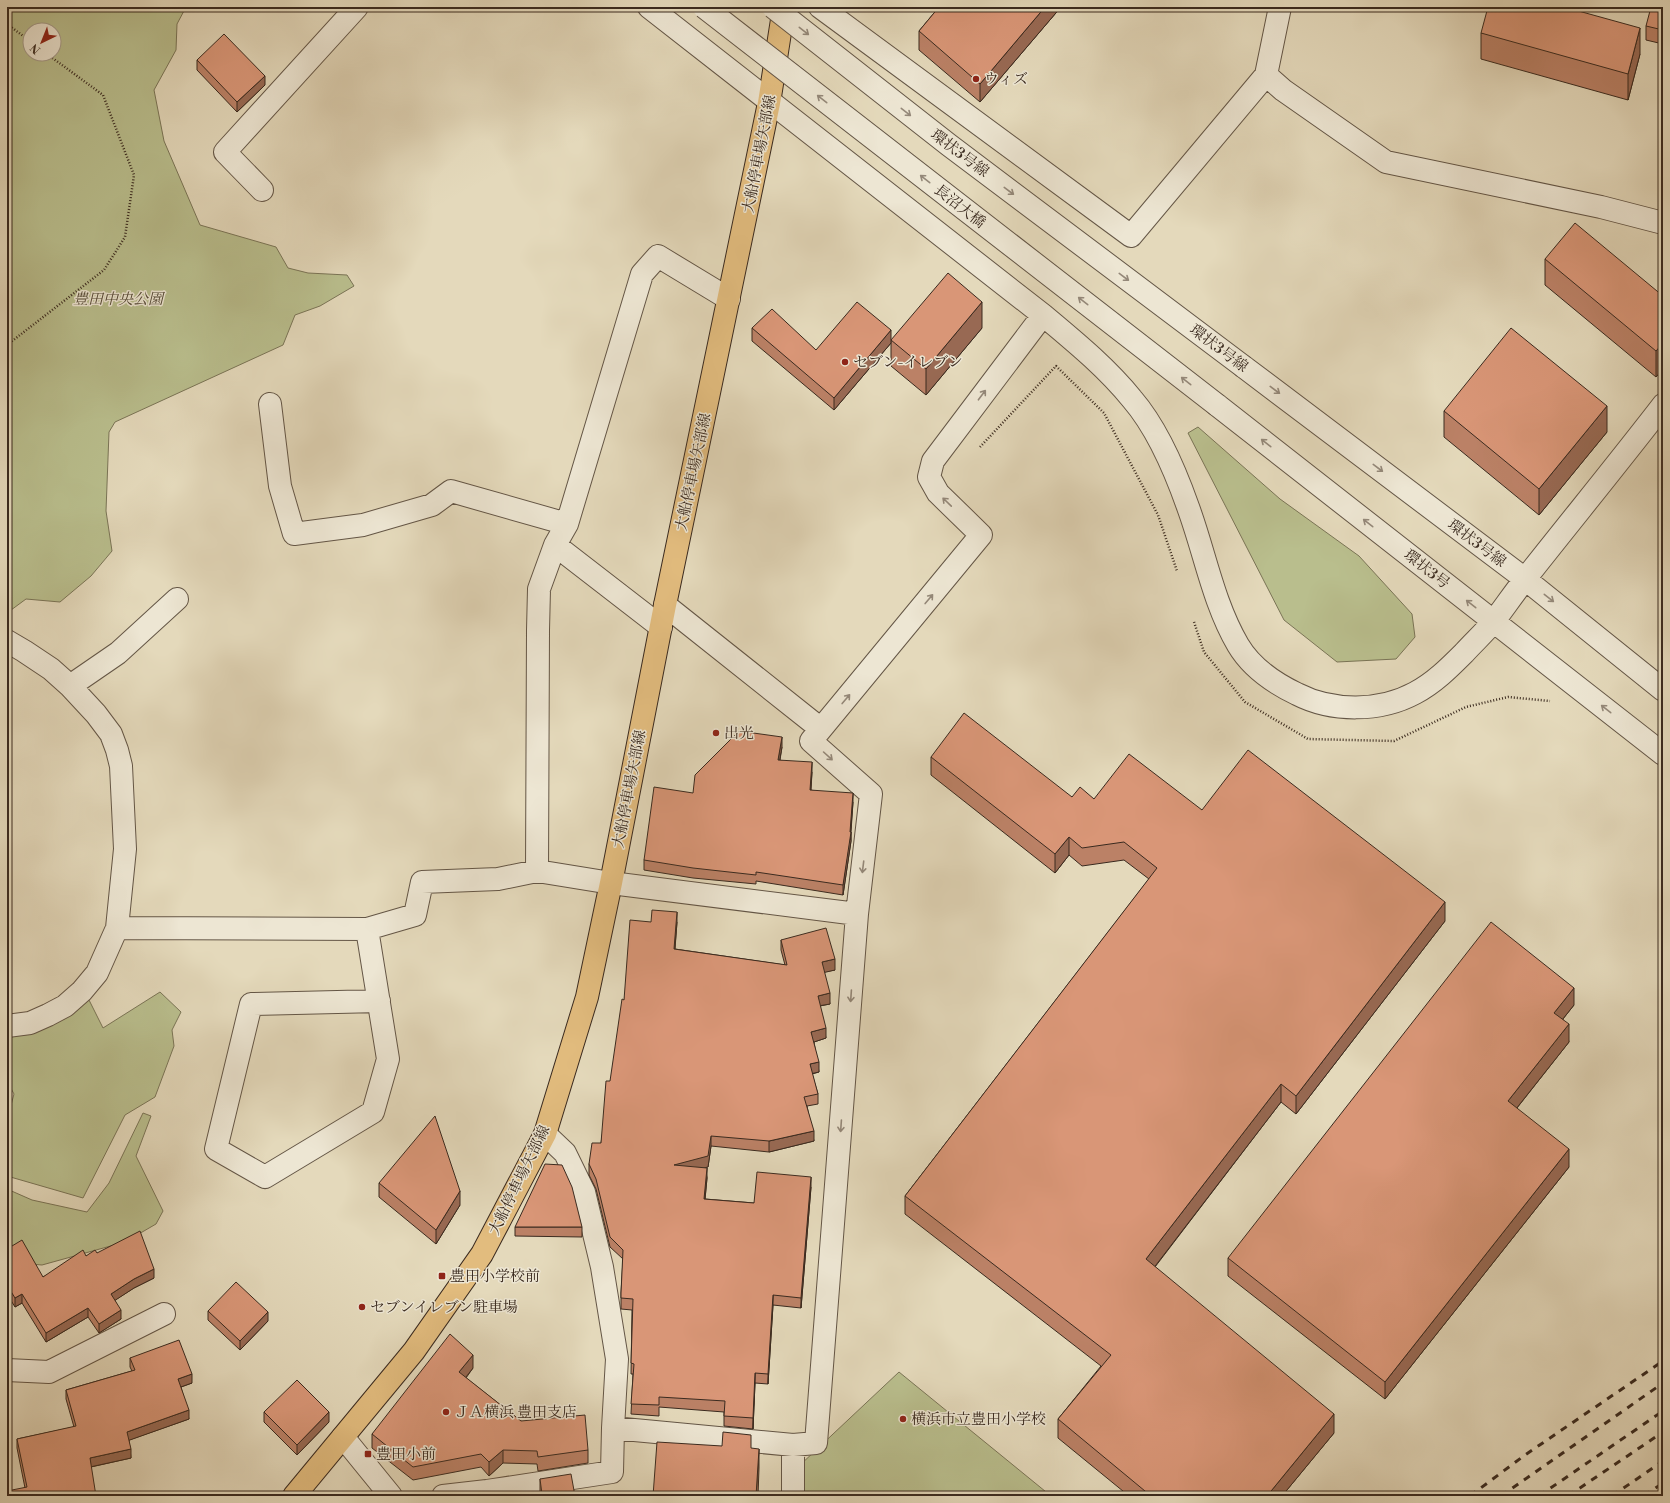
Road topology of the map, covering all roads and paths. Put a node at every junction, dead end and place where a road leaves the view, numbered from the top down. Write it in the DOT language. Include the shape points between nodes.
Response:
graph roads {
  1 [pos="357,7"];
  2 [pos="649,7"];
  3 [pos="704,7"];
  4 [pos="773,7"];
  5 [pos="784,7"];
  6 [pos="820,7"];
  7 [pos="1280,7"];
  8 [pos="7,24"];
  9 [pos="22,35"];
  10 [pos="58,62"];
  11 [pos="1266,75"];
  12 [pos="770,102"];
  13 [pos="262,190"];
  14 [pos="1663,223"];
  15 [pos="729,300"];
  16 [pos="1043,315"];
  17 [pos="7,345"];
  18 [pos="270,404"];
  19 [pos="1217,405"];
  20 [pos="1663,405"];
  21 [pos="975,452"];
  22 [pos="567,524"];
  23 [pos="555,545"];
  24 [pos="1178,573"];
  25 [pos="1525,579"];
  26 [pos="177,599"];
  27 [pos="665,605"];
  28 [pos="1192,616"];
  29 [pos="1493,621"];
  30 [pos="661,627"];
  31 [pos="7,641"];
  32 [pos="70,686"];
  33 [pos="1663,690"];
  34 [pos="1554,702"];
  35 [pos="821,729"];
  36 [pos="1663,754"];
  37 [pos="537,871"];
  38 [pos="611,883"];
  39 [pos="857,914"];
  40 [pos="117,928"];
  41 [pos="366,929"];
  42 [pos="379,1001"];
  43 [pos="7,1026"];
  44 [pos="545,1134"];
  45 [pos="164,1314"];
  46 [pos="7,1370"];
  47 [pos="613,1428"];
  48 [pos="343,1438"];
  49 [pos="794,1445"];
  50 [pos="294,1496"];
  51 [pos="392,1496"];
  52 [pos="443,1496"];
  53 [pos="793,1496"];
  1 -- 13 [label="street" via="225,152"];
  2 -- 12 [label="street"];
  19 -- 3 [label="street, 長沼大橋, one-way, bridge"];
  4 -- 25 [label="street, 環状3号線, one-way, bridge" via="949,145"];
  5 -- 12 [label="main road, 大船停車場矢部線"];
  6 -- 11 [label="street" via="1131,236"];
  7 -- 11 [label="street"];
  8 -- 9 [label="path"];
  10 -- 17 [label="path" via="103,96 134,175 125,237 104,270"];
  11 -- 14 [label="street" via="1283,90 1386,162"];
  12 -- 15 [label="main road, 大船停車場矢部線"];
  12 -- 16 [label="street"];
  15 -- 22 [label="street" via="658,256 642,274"];
  15 -- 27 [label="main road, 大船停車場矢部線"];
  16 -- 29 [label="street" via="1104,368 1134,401 1157,437 1176,474 1189,509 1221,611 1239,647 1259,670 1280,686 1307,700 1328,705 1361,708 1388,703 1414,694 1441,676"];
  35 -- 16 [label="street, one-way" via="981,535 938,493 929,477 933,461"];
  18 -- 22 [label="street" via="280,486 294,534 363,525 432,505 451,491"];
  29 -- 19 [label="street, 環状3号, one-way"];
  20 -- 25 [label="street"];
  21 -- 24 [label="path" via="1056,366 1104,413 1158,515"];
  22 -- 23 [label="street"];
  23 -- 30 [label="street"];
  23 -- 37 [label="street" via="539,589"];
  25 -- 29 [label="street"];
  25 -- 33 [label="street, 環状3号線, one-way"];
  26 -- 32 [label="street" via="118,653"];
  27 -- 30 [label="main road, 大船停車場矢部線"];
  27 -- 35 [label="street"];
  28 -- 34 [label="path" via="1204,652 1245,702 1308,739 1394,741 1466,707 1508,697"];
  36 -- 29 [label="street, 環状3号, one-way"];
  30 -- 38 [label="main road, 大船停車場矢部線"];
  31 -- 32 [label="street" via="51,669"];
  32 -- 40 [label="street" via="111,734 121,766 125,849"];
  35 -- 39 [label="street, one-way" via="811,741 871,794"];
  37 -- 38 [label="street"];
  37 -- 41 [label="street" via="498,879 422,882 414,915"];
  38 -- 39 [label="street"];
  38 -- 44 [label="main road, 大船停車場矢部線" via="587,996"];
  39 -- 49 [label="street, one-way" via="816,1443"];
  40 -- 41 [label="street"];
  40 -- 43 [label="street" via="97,973 82,991 64,1006 30,1024"];
  41 -- 42 [label="street"];
  42 -- 42 [label="street" via="388,1059 373,1112 265,1177 216,1149 250,1004"];
  44 -- 47 [label="street" via="565,1153 584,1192 602,1267 617,1359"];
  44 -- 48 [label="main road, 大船停車場矢部線" via="482,1254 414,1352"];
  45 -- 46 [label="street" via="49,1372"];
  47 -- 49 [label="street"];
  47 -- 52 [label="street" via="612,1472"];
  48 -- 50 [label="main road, 大船停車場矢部線"];
  48 -- 51 [label="street"];
  49 -- 53 [label="street"];
}
